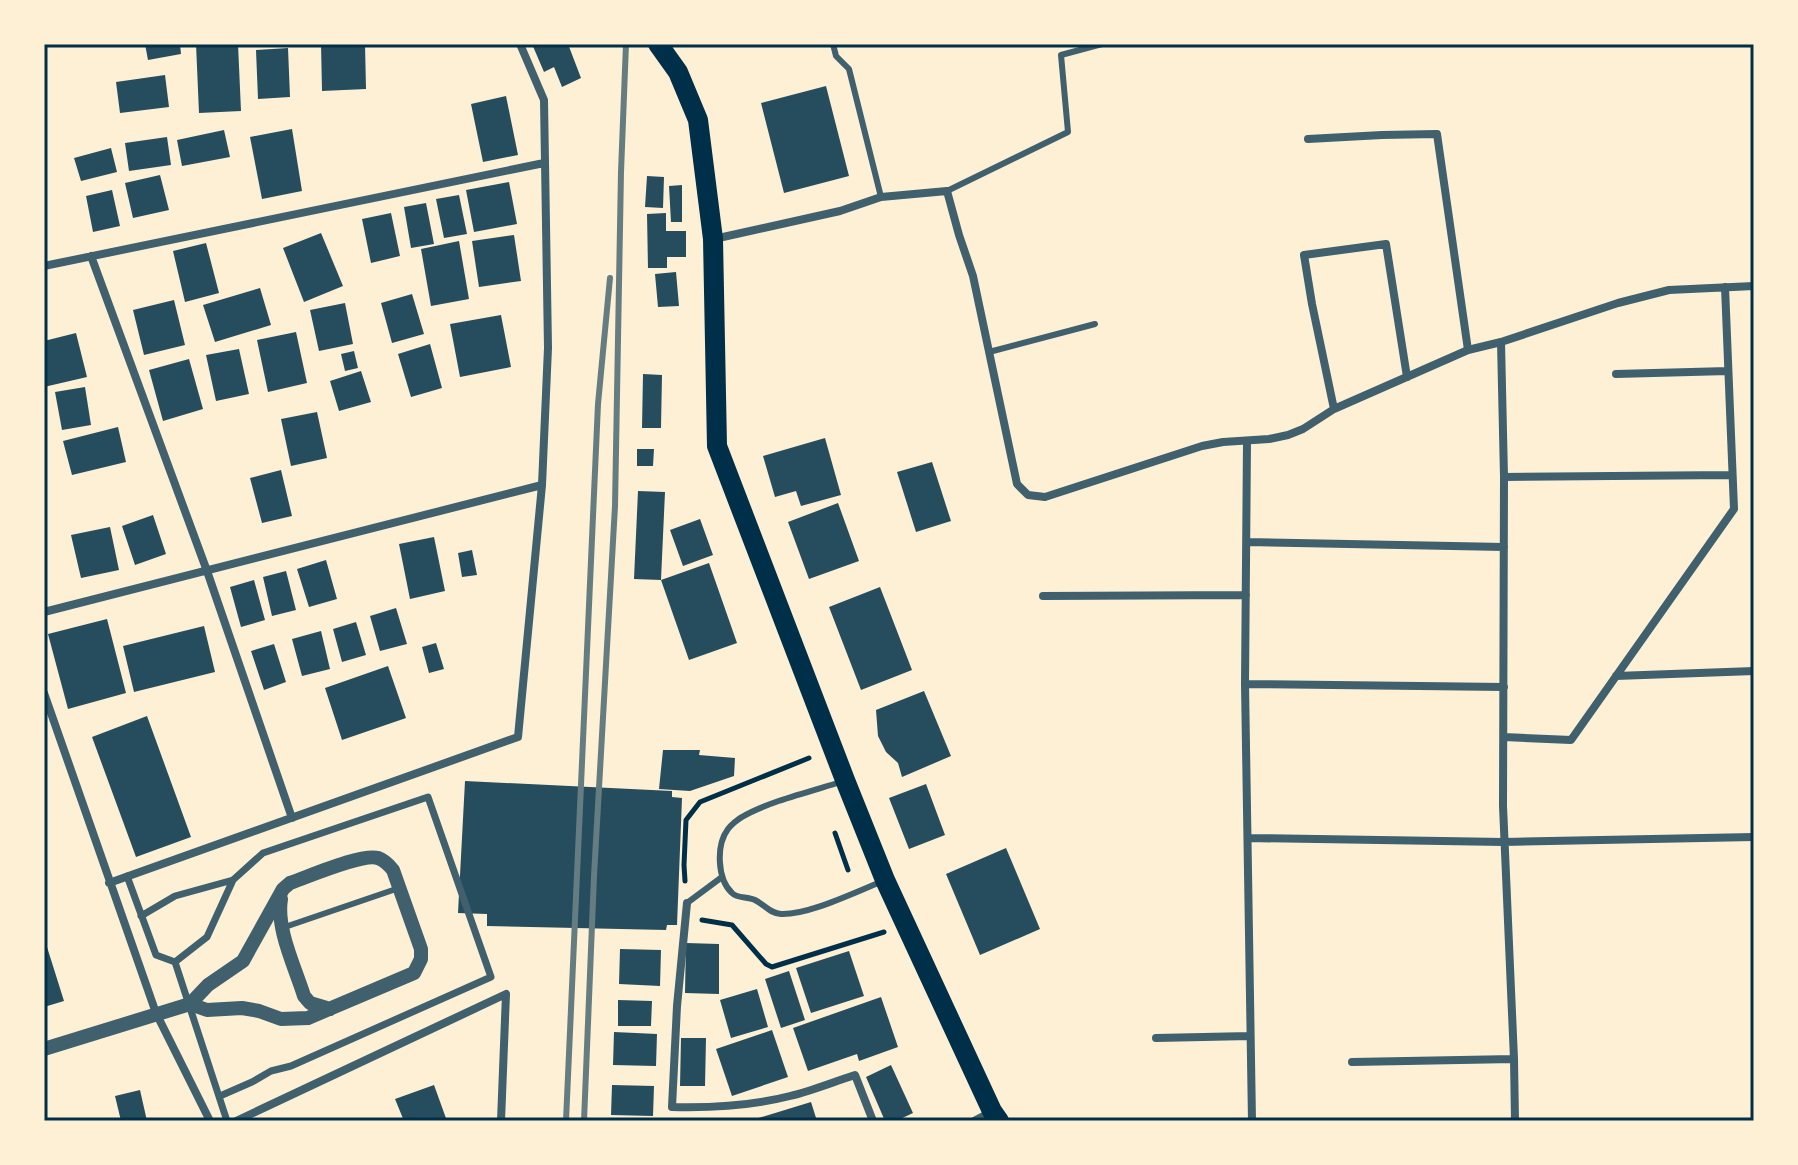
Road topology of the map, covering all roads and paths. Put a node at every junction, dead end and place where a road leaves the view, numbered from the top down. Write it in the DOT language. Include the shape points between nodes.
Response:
graph roads {
  1 [pos="520,44"];
  2 [pos="658,44"];
  3 [pos="833,44"];
  4 [pos="1102,44"];
  5 [pos="1308,139"];
  6 [pos="544,163"];
  7 [pos="947,191"];
  8 [pos="881,197"];
  9 [pos="713,239"];
  10 [pos="91,256"];
  11 [pos="44,266"];
  12 [pos="1754,286"];
  13 [pos="1725,287"];
  14 [pos="1095,324"];
  15 [pos="1501,342"];
  16 [pos="1468,350"];
  17 [pos="989,352"];
  18 [pos="1728,371"];
  19 [pos="1616,374"];
  20 [pos="1407,377"];
  21 [pos="1334,409"];
  22 [pos="1247,442"];
  23 [pos="1731,475"];
  24 [pos="1504,477"];
  25 [pos="542,485"];
  26 [pos="1247,542"];
  27 [pos="1504,547"];
  28 [pos="207,571"];
  29 [pos="1246,595"];
  30 [pos="1043,596"];
  31 [pos="44,612"];
  32 [pos="1754,671"];
  33 [pos="1616,676"];
  34 [pos="1245,684"];
  35 [pos="1504,687"];
  36 [pos="44,693"];
  37 [pos="1504,737"];
  38 [pos="833,751"];
  39 [pos="845,780"];
  40 [pos="292,818"];
  41 [pos="835,832"];
  42 [pos="1754,837"];
  43 [pos="1248,838"];
  44 [pos="1504,842"];
  45 [pos="848,870"];
  46 [pos="127,876"];
  47 [pos="722,877"];
  48 [pos="233,880"];
  49 [pos="885,880"];
  50 [pos="109,883"];
  51 [pos="399,888"];
  52 [pos="283,889"];
  53 [pos="687,903"];
  54 [pos="141,916"];
  55 [pos="905,923"];
  56 [pos="282,928"];
  57 [pos="175,962"];
  58 [pos="190,1004"];
  59 [pos="330,1009"];
  60 [pos="156,1013"];
  61 [pos="1250,1036"];
  62 [pos="1156,1038"];
  63 [pos="44,1049"];
  64 [pos="1514,1059"];
  65 [pos="1352,1062"];
  66 [pos="220,1096"];
  67 [pos="988,1118"];
  68 [pos="210,1121"];
  69 [pos="227,1121"];
  70 [pos="236,1121"];
  71 [pos="501,1121"];
  72 [pos="873,1121"];
  73 [pos="1252,1121"];
  74 [pos="1515,1121"];
  1 -- 6 [label="street" via="544,100"];
  2 -- 9 [label="main road" via="678,72 698,120"];
  3 -- 8 [label="lane" via="849,69"];
  4 -- 7 [label="lane" via="1061,55 1068,132"];
  5 -- 16 [label="street" via="1437,134"];
  6 -- 10 [label="street"];
  6 -- 25 [label="street" via="548,348"];
  7 -- 8 [label="street"];
  7 -- 17 [label="street"];
  8 -- 9 [label="street"];
  9 -- 38 [label="main road" via="717,446"];
  10 -- 11 [label="street"];
  10 -- 28 [label="street"];
  12 -- 13 [label="street"];
  13 -- 15 [label="street" via="1669,290"];
  13 -- 18 [label="street"];
  14 -- 17 [label="lane"];
  15 -- 16 [label="street"];
  15 -- 24 [label="street"];
  16 -- 20 [label="street"];
  17 -- 22 [label="street" via="1017,484 1028,495 1045,497 1202,446"];
  18 -- 19 [label="street"];
  18 -- 23 [label="street"];
  20 -- 21 [label="street"];
  20 -- 21 [label="street" via="1386,244 1304,255"];
  21 -- 22 [label="street" via="1288,435"];
  22 -- 26 [label="street"];
  23 -- 24 [label="street"];
  23 -- 33 [label="street" via="1734,509"];
  24 -- 27 [label="street"];
  25 -- 28 [label="street"];
  25 -- 40 [label="street" via="518,737"];
  26 -- 27 [label="street"];
  26 -- 29 [label="street"];
  27 -- 35 [label="street"];
  28 -- 31 [label="street"];
  28 -- 40 [label="street"];
  29 -- 30 [label="street"];
  29 -- 34 [label="street"];
  32 -- 33 [label="street"];
  33 -- 37 [label="street" via="1571,740"];
  34 -- 35 [label="street"];
  34 -- 43 [label="street"];
  35 -- 37 [label="street"];
  36 -- 50 [label="street"];
  37 -- 44 [label="street"];
  38 -- 39 [label="main road"];
  38 -- 53 [label="path" via="700,802 686,820 682,864"];
  39 -- 47 [label="lane" via="741,817 721,845"];
  39 -- 49 [label="main road"];
  40 -- 46 [label="street"];
  41 -- 45 [label="path"];
  42 -- 44 [label="street"];
  43 -- 44 [label="street"];
  43 -- 61 [label="street"];
  44 -- 64 [label="street"];
  46 -- 50 [label="street"];
  46 -- 54 [label="street"];
  47 -- 49 [label="lane" via="730,892 780,914 816,907"];
  47 -- 53 [label="lane"];
  48 -- 54 [label="street" via="175,896"];
  48 -- 57 [label="street" via="207,937"];
  48 -- 66 [label="street" via="263,853 428,797 491,977"];
  49 -- 55 [label="main road"];
  50 -- 60 [label="street"];
  51 -- 52 [label="street" via="393,870 370,857"];
  51 -- 56 [label="lane"];
  51 -- 59 [label="street" via="421,949 418,966 414,973"];
  52 -- 56 [label="street"];
  52 -- 58 [label="street" via="243,961"];
  53 -- 55 [label="path" via="693,916 732,925 772,967"];
  53 -- 72 [label="street" via="672,1107 768,1101 855,1075"];
  54 -- 57 [label="street" via="156,955"];
  55 -- 67 [label="main road"];
  56 -- 59 [label="street" via="304,996"];
  57 -- 58 [label="street"];
  58 -- 59 [label="street" via="294,1020"];
  58 -- 60 [label="street"];
  58 -- 66 [label="street"];
  60 -- 63 [label="street"];
  60 -- 68 [label="street"];
  61 -- 62 [label="street"];
  61 -- 73 [label="street"];
  64 -- 65 [label="street"];
  64 -- 74 [label="street"];
  66 -- 69 [label="street"];
  70 -- 71 [label="street" via="506,994"];
}
